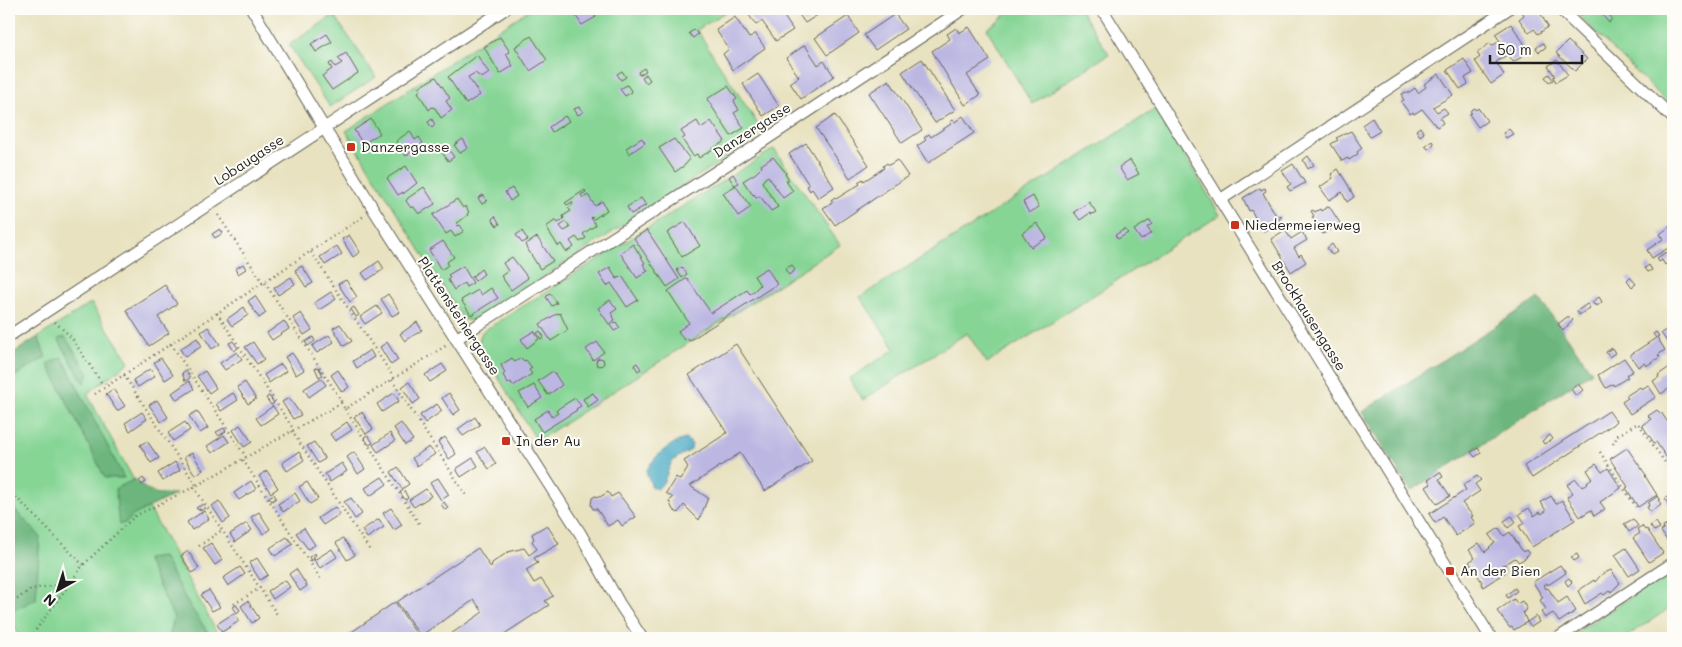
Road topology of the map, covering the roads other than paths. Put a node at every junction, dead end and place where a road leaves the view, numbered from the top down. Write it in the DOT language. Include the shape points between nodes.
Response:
graph roads {
  1 [pos="252,9"];
  2 [pos="505,9"];
  3 [pos="963,9"];
  4 [pos="1102,9"];
  5 [pos="1508,9"];
  6 [pos="1560,9"];
  7 [pos="1673,118"];
  8 [pos="325,128"];
  9 [pos="1220,200"];
  10 [pos="9,336"];
  11 [pos="456,339"];
  12 [pos="1673,563"];
  13 [pos="642,638"];
  14 [pos="1491,638"];
  15 [pos="1558,638"];
  1 -- 8 [label="street, Plattensteinergasse"];
  2 -- 8 [label="street, Lobaugasse"];
  3 -- 11 [label="street, Danzergasse"];
  4 -- 9 [label="street, Brockhausengasse"];
  5 -- 9 [label="street"];
  6 -- 7 [label="street"];
  8 -- 10 [label="street, Lobaugasse"];
  8 -- 11 [label="street, Plattensteinergasse"];
  9 -- 14 [label="street, Brockhausengasse"];
  11 -- 13 [label="street, Plattensteinergasse" via="580,533"];
  12 -- 15 [label="street"];
}
